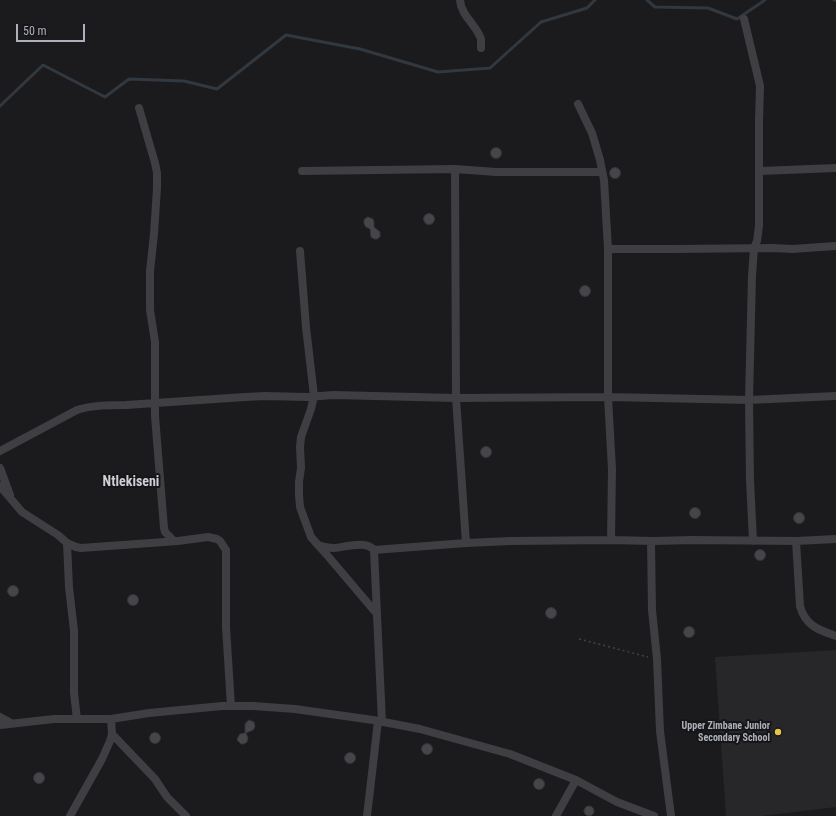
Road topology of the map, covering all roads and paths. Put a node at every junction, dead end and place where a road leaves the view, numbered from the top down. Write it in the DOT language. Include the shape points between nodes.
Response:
graph roads {
  1 [pos="460,0"];
  2 [pos="744,19"];
  3 [pos="481,48"];
  4 [pos="578,104"];
  5 [pos="139,108"];
  6 [pos="836,168"];
  7 [pos="455,169"];
  8 [pos="760,170"];
  9 [pos="302,171"];
  10 [pos="602,172"];
  11 [pos="836,246"];
  12 [pos="754,248"];
  13 [pos="608,249"];
  14 [pos="300,251"];
  15 [pos="314,396"];
  16 [pos="836,396"];
  17 [pos="608,397"];
  18 [pos="456,398"];
  19 [pos="749,400"];
  20 [pos="155,403"];
  21 [pos="0,450"];
  22 [pos="0,468"];
  23 [pos="0,486"];
  24 [pos="12,502"];
  25 [pos="836,539"];
  26 [pos="611,540"];
  27 [pos="174,541"];
  28 [pos="651,541"];
  29 [pos="753,541"];
  30 [pos="796,541"];
  31 [pos="67,543"];
  32 [pos="466,543"];
  33 [pos="318,546"];
  34 [pos="374,550"];
  35 [pos="377,614"];
  36 [pos="836,636"];
  37 [pos="579,639"];
  38 [pos="658,659"];
  39 [pos="231,706"];
  40 [pos="0,717"];
  41 [pos="77,719"];
  42 [pos="111,719"];
  43 [pos="380,722"];
  44 [pos="11,723"];
  45 [pos="0,724"];
  46 [pos="112,734"];
  47 [pos="576,780"];
  48 [pos="70,816"];
  49 [pos="186,816"];
  50 [pos="367,816"];
  51 [pos="556,816"];
  52 [pos="654,816"];
  53 [pos="671,816"];
  1 -- 3 [label="street" via="462,11 478,33"];
  2 -- 8 [label="street" via="760,86"];
  4 -- 10 [label="street" via="592,133"];
  5 -- 20 [label="street" via="155,163 157,188 150,272 150,310 155,342"];
  6 -- 8 [label="street"];
  7 -- 9 [label="street"];
  7 -- 10 [label="street" via="496,172"];
  7 -- 18 [label="street"];
  8 -- 12 [label="street" via="759,226"];
  10 -- 13 [label="street"];
  11 -- 12 [label="street"];
  12 -- 13 [label="street"];
  12 -- 19 [label="street"];
  13 -- 17 [label="street"];
  14 -- 15 [label="street"];
  15 -- 18 [label="street"];
  15 -- 20 [label="street" via="265,396"];
  15 -- 33 [label="street" via="301,437 299,495 300,507 310,537"];
  16 -- 19 [label="street"];
  17 -- 18 [label="street"];
  17 -- 19 [label="street"];
  17 -- 26 [label="street" via="612,469"];
  18 -- 32 [label="street"];
  19 -- 29 [label="street"];
  20 -- 21 [label="street" via="83,408"];
  20 -- 27 [label="street" via="164,528"];
  22 -- 24 [label="street"];
  23 -- 24 [label="street"];
  24 -- 31 [label="street" via="22,512"];
  25 -- 30 [label="street"];
  26 -- 28 [label="street"];
  26 -- 32 [label="street"];
  27 -- 31 [label="street" via="81,548"];
  27 -- 39 [label="street" via="213,538 220,541 226,550 226,627"];
  28 -- 29 [label="street"];
  28 -- 38 [label="street" via="652,610"];
  29 -- 30 [label="street"];
  30 -- 36 [label="street" via="802,614 811,625"];
  31 -- 41 [label="street"];
  32 -- 34 [label="street"];
  33 -- 34 [label="street" via="335,548 366,545"];
  33 -- 35 [label="street"];
  34 -- 35 [label="street"];
  35 -- 43 [label="street"];
  37 -- 38 [label="path"];
  38 -- 53 [label="street" via="658,710"];
  39 -- 42 [label="street" via="149,712"];
  39 -- 43 [label="street" via="295,709"];
  40 -- 44 [label="street"];
  41 -- 42 [label="street"];
  41 -- 44 [label="street"];
  42 -- 46 [label="street"];
  43 -- 47 [label="street" via="420,729 510,754"];
  43 -- 50 [label="street"];
  44 -- 45 [label="street"];
  46 -- 48 [label="street"];
  46 -- 49 [label="street" via="155,779 166,797"];
  47 -- 51 [label="street"];
  47 -- 52 [label="street" via="617,802"];
}
